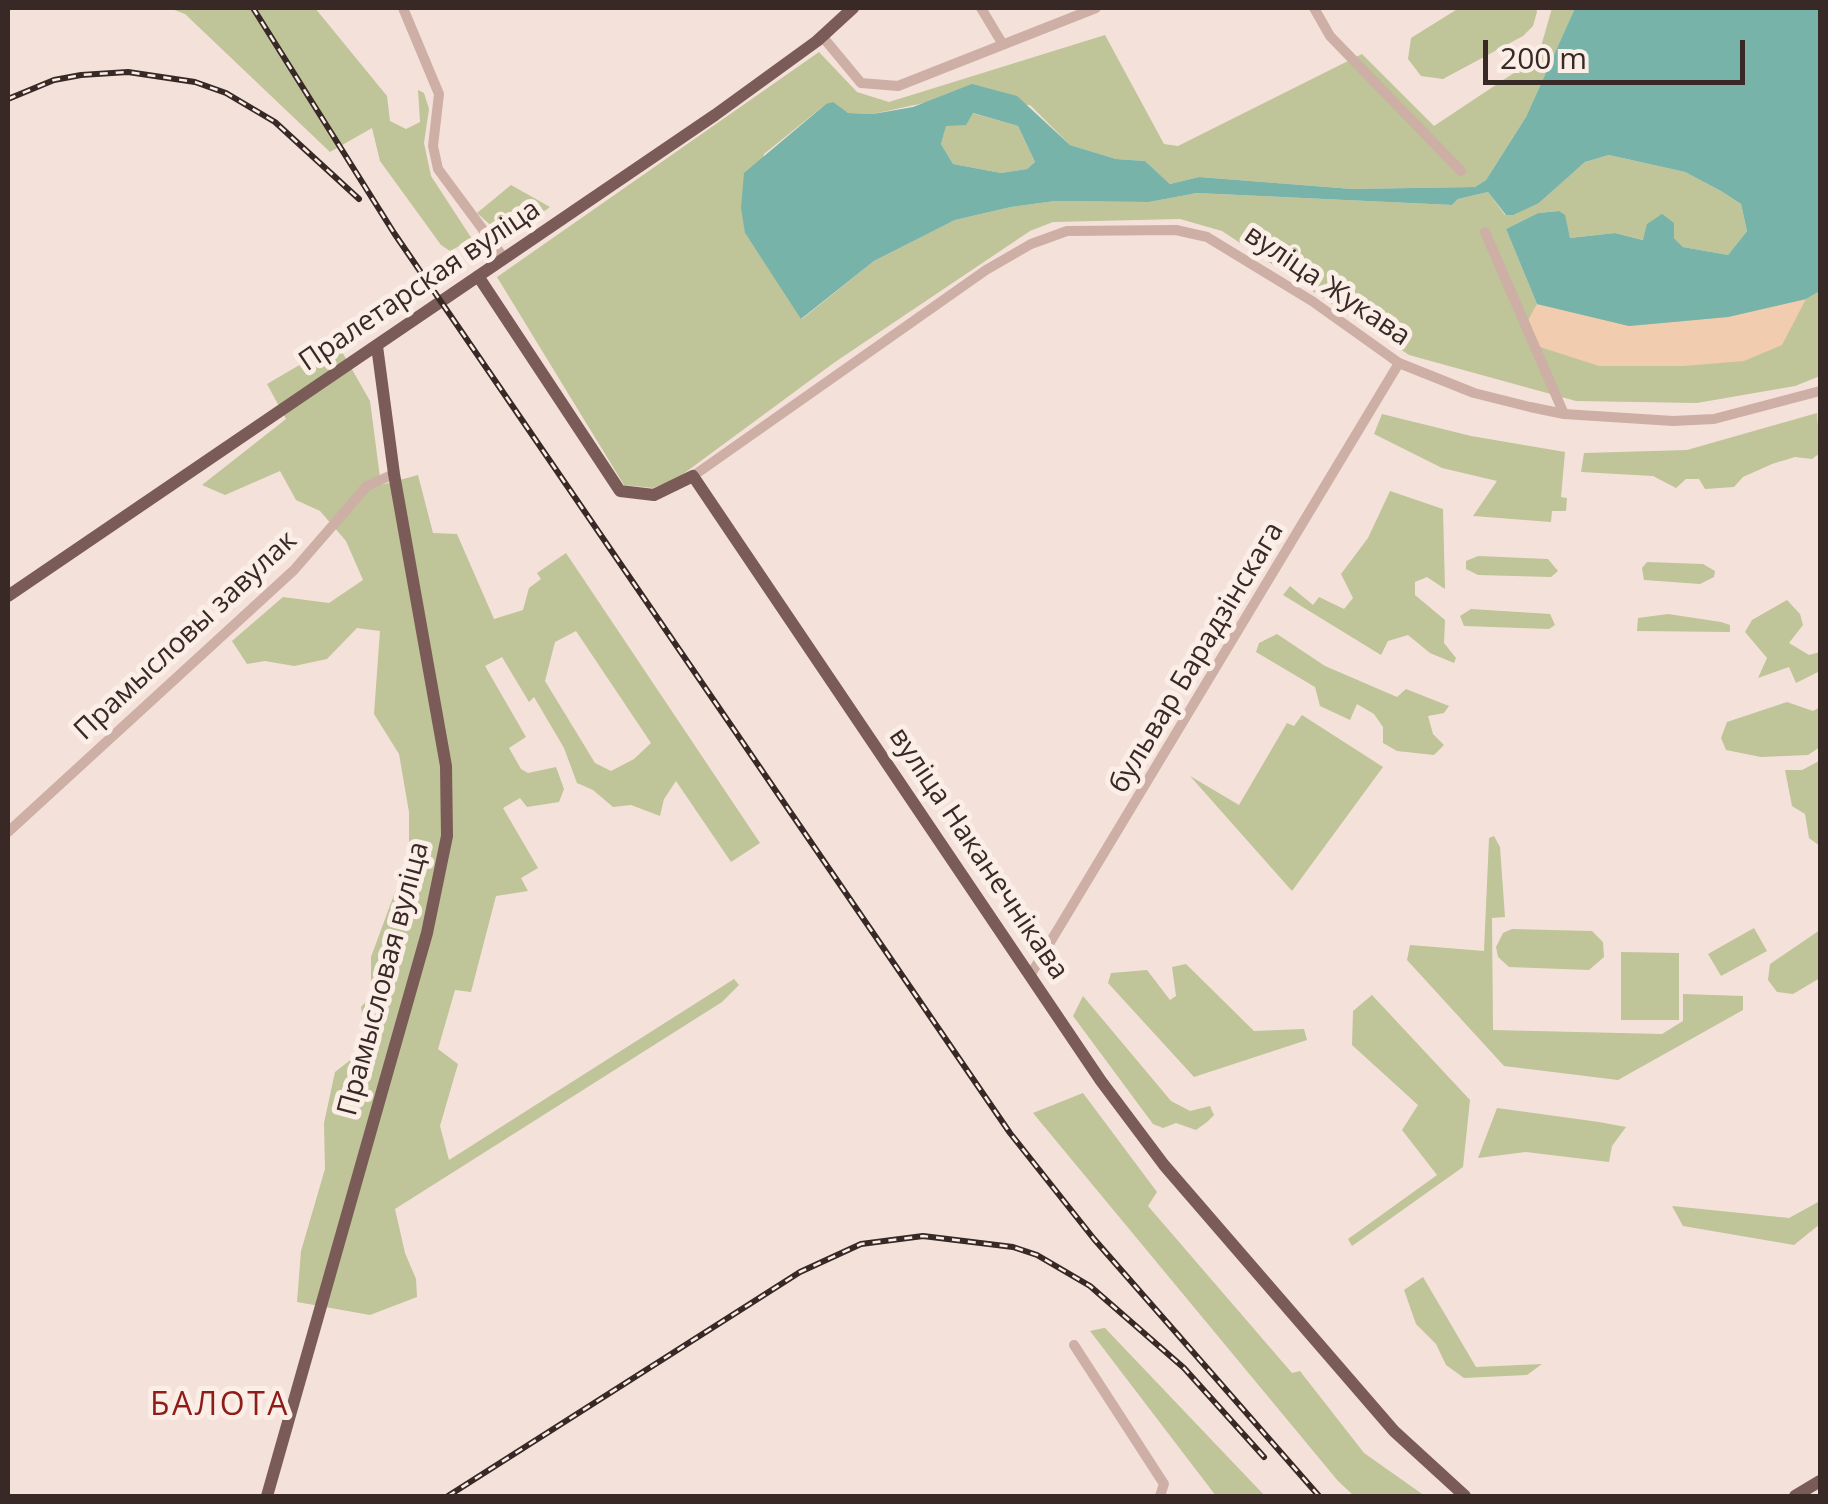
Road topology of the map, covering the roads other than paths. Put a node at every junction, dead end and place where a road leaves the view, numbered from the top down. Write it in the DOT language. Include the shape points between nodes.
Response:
graph roads {
  1 [pos="403,8"];
  2 [pos="853,8"];
  3 [pos="981,8"];
  4 [pos="1096,8"];
  5 [pos="1314,8"];
  6 [pos="822,36"];
  7 [pos="1002,43"];
  8 [pos="1460,171"];
  9 [pos="1485,232"];
  10 [pos="504,258"];
  11 [pos="478,276"];
  12 [pos="377,346"];
  13 [pos="1398,363"];
  14 [pos="1820,391"];
  15 [pos="1564,414"];
  16 [pos="394,474"];
  17 [pos="693,476"];
  18 [pos="8,596"];
  19 [pos="8,832"];
  20 [pos="1031,974"];
  21 [pos="1074,1345"];
  22 [pos="1820,1481"];
  23 [pos="1164,1484"];
  24 [pos="267,1496"];
  25 [pos="1160,1496"];
  26 [pos="1176,1496"];
  27 [pos="1465,1496"];
  28 [pos="1795,1496"];
  1 -- 10 [label="street" via="439,94 433,146 438,169"];
  2 -- 6 [label="main road, Пралетарская вуліца"];
  3 -- 7 [label="street"];
  4 -- 7 [label="street"];
  5 -- 8 [label="street" via="1330,36"];
  6 -- 7 [label="street" via="861,83 877,87 898,86"];
  6 -- 10 [label="main road, Пралетарская вуліца"];
  9 -- 15 [label="street"];
  10 -- 11 [label="main road, Пралетарская вуліца"];
  11 -- 12 [label="main road, Пралетарская вуліца"];
  11 -- 17 [label="main road" via="620,490 654,495"];
  12 -- 16 [label="main road, Прамысловая вуліца"];
  12 -- 18 [label="main road, Пралетарская вуліца"];
  13 -- 15 [label="street, вуліца Жукава" via="1474,393"];
  13 -- 17 [label="street, вуліца Жукава" via="1208,237 1176,230 1067,231 986,270"];
  13 -- 20 [label="street, бульвар Барадзінскага"];
  14 -- 15 [label="street, вуліца Жукава" via="1714,418 1636,421"];
  16 -- 19 [label="street, Прамысловы завулак" via="368,486 294,570"];
  16 -- 24 [label="main road, Прамысловая вуліца" via="446,766 447,836 427,933"];
  17 -- 20 [label="main road, вуліца Наканечнікава"];
  20 -- 27 [label="main road, вуліца Наканечнікава" via="1164,1165 1394,1431"];
  21 -- 23 [label="street"];
  22 -- 28 [label="main road"];
  23 -- 25 [label="street"];
  23 -- 26 [label="street"];
}
